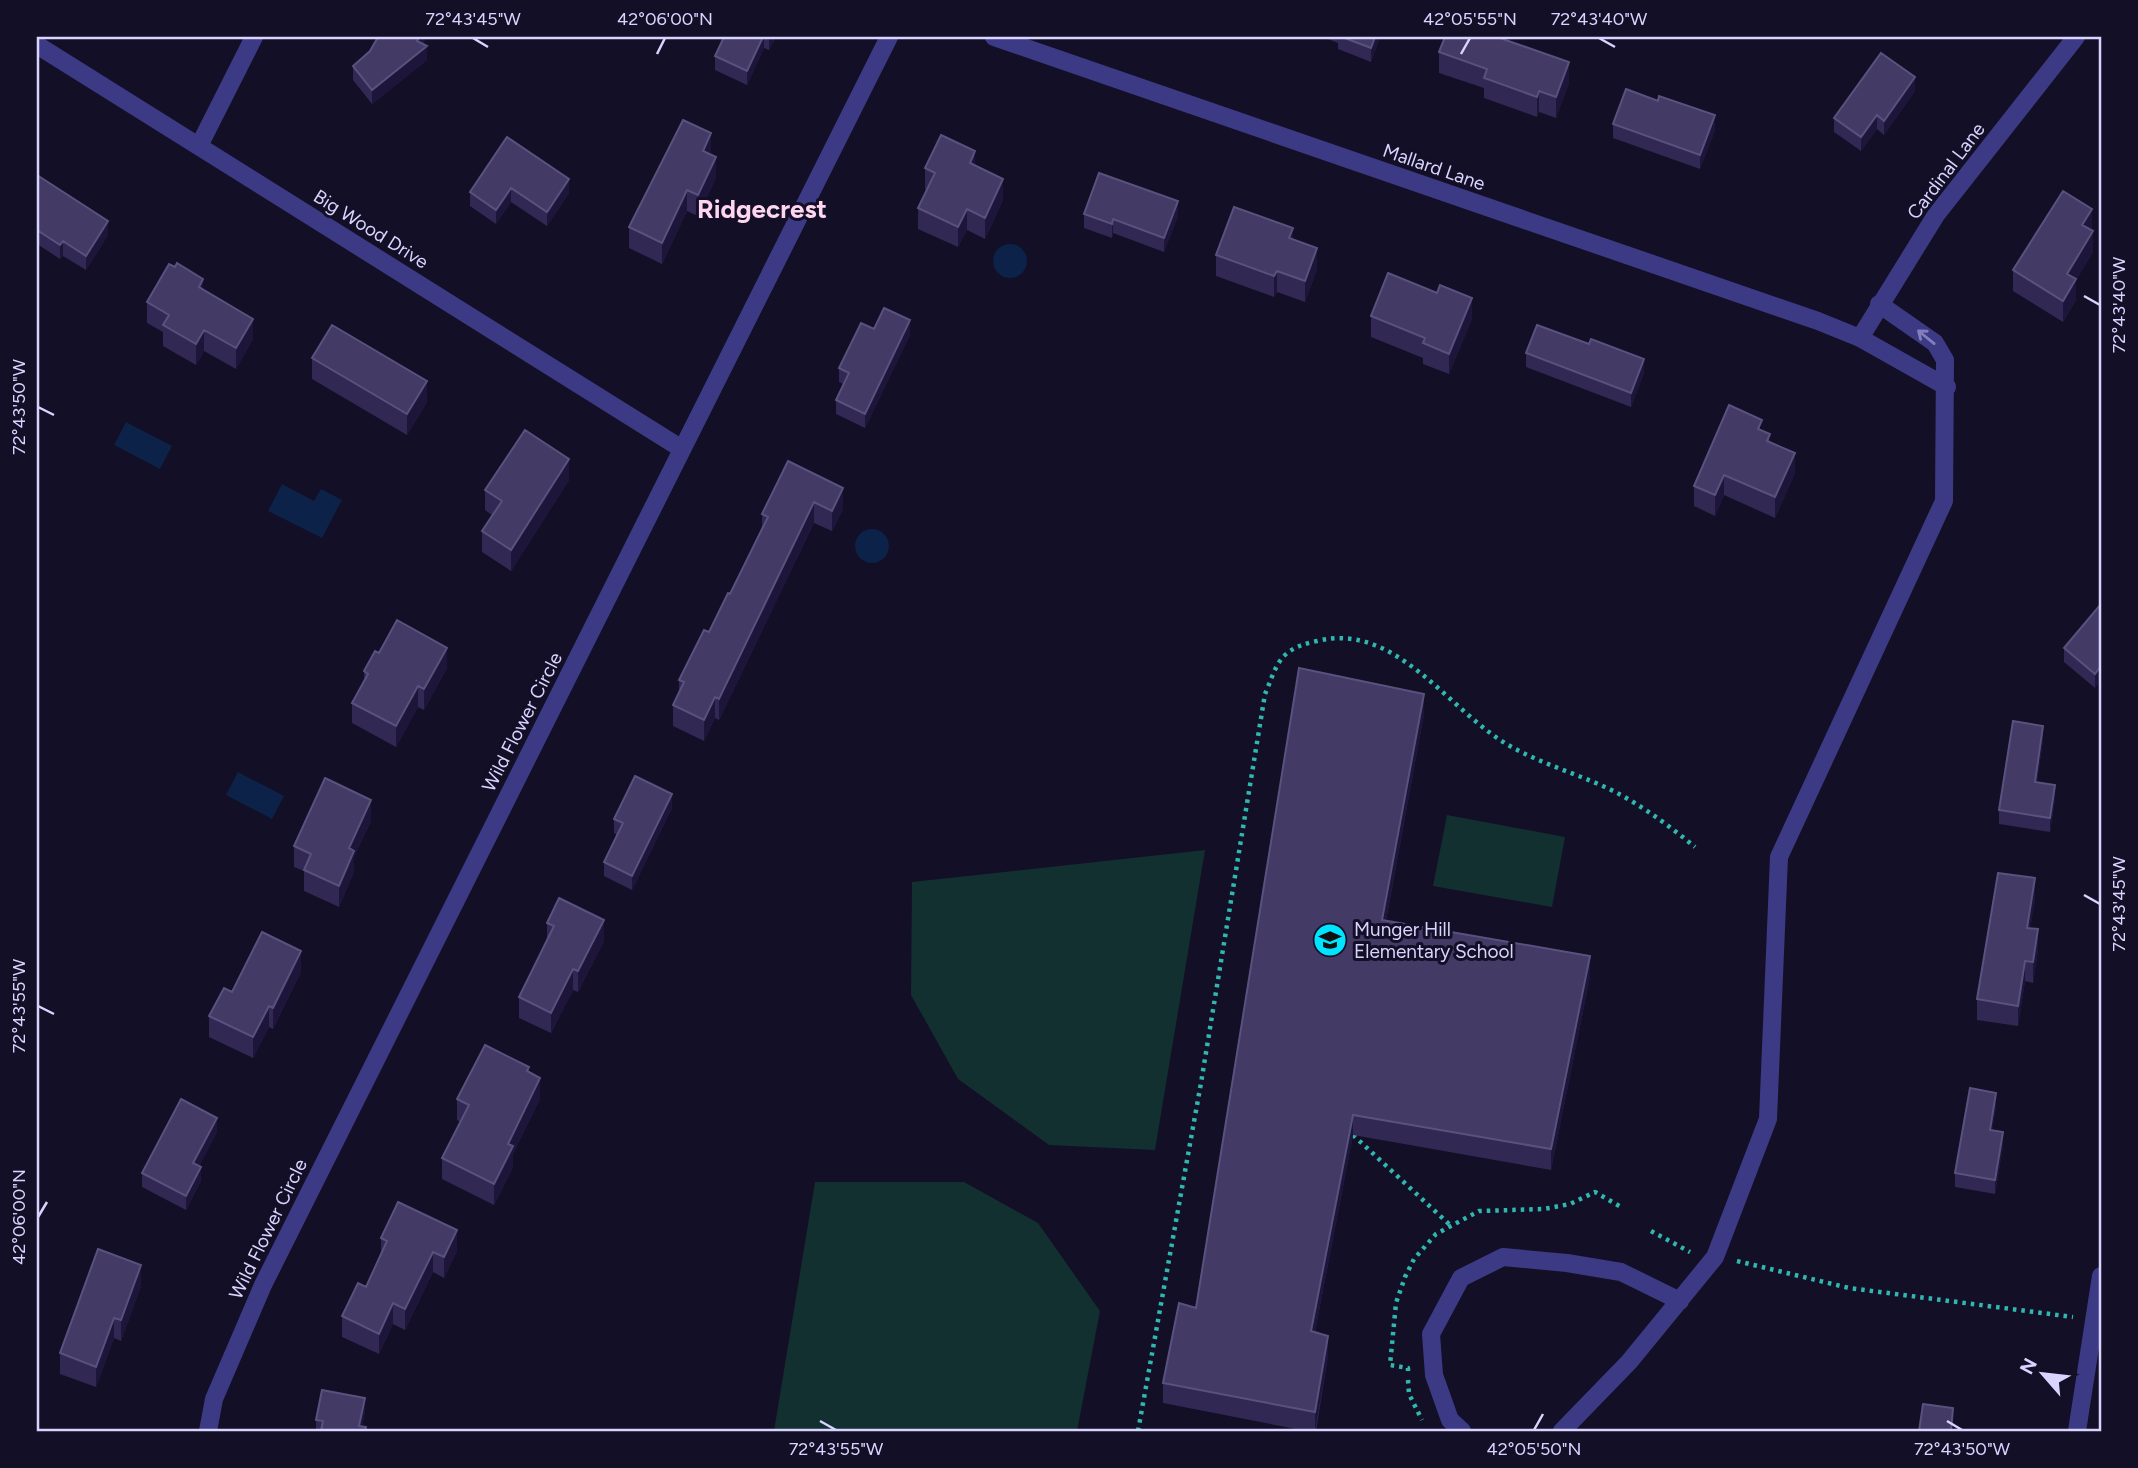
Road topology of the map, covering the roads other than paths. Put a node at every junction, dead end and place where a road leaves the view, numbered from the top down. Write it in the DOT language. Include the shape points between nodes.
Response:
graph roads {
  1 [pos="254,37"];
  2 [pos="889,37"];
  3 [pos="994,37"];
  4 [pos="2076,37"];
  5 [pos="37,45"];
  6 [pos="199,146"];
  7 [pos="1879,304"];
  8 [pos="1860,338"];
  9 [pos="1947,387"];
  10 [pos="682,449"];
  11 [pos="2101,1276"];
  12 [pos="1680,1301"];
  13 [pos="2099,1310"];
  14 [pos="208,1431"];
  15 [pos="1462,1431"];
  16 [pos="1562,1431"];
  17 [pos="2077,1431"];
  1 -- 6 [label="street"];
  2 -- 10 [label="street, Wild Flower Circle"];
  3 -- 8 [label="street, Mallard Lane"];
  4 -- 7 [label="street, Cardinal Lane" via="1936,215"];
  5 -- 6 [label="street, Big Wood Drive"];
  6 -- 10 [label="street, Big Wood Drive"];
  7 -- 8 [label="street, Cardinal Lane"];
  9 -- 7 [label="street, one-way" via="1945,359 1935,343"];
  8 -- 9 [label="street, Mallard Lane"];
  9 -- 12 [label="street" via="1944,501 1779,857 1768,1119 1715,1257"];
  10 -- 14 [label="street, Wild Flower Circle" via="262,1285 214,1399"];
  11 -- 13 [label="street"];
  12 -- 15 [label="street" via="1621,1272 1567,1263 1503,1257 1461,1278 1431,1334 1434,1375 1450,1420"];
  12 -- 16 [label="street"];
  13 -- 17 [label="street"];
}
